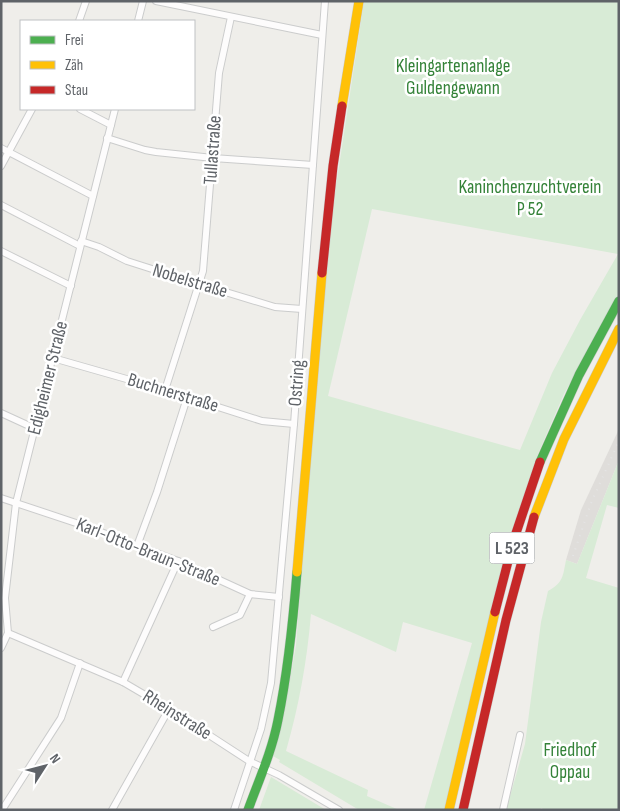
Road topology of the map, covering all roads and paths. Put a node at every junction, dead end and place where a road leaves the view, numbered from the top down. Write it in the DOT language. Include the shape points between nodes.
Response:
graph roads {
  1 [pos="86,1"];
  2 [pos="143,1"];
  3 [pos="156,1"];
  4 [pos="325,1"];
  5 [pos="359,1"];
  6 [pos="231,17"];
  7 [pos="79,20"];
  8 [pos="138,20"];
  9 [pos="322,36"];
  10 [pos="31,110"];
  11 [pos="82,110"];
  12 [pos="115,110"];
  13 [pos="111,124"];
  14 [pos="108,138"];
  15 [pos="1,148"];
  16 [pos="8,152"];
  17 [pos="213,158"];
  18 [pos="313,165"];
  19 [pos="1,166"];
  20 [pos="93,196"];
  21 [pos="1,205"];
  22 [pos="81,244"];
  23 [pos="1,251"];
  24 [pos="199,284"];
  25 [pos="70,286"];
  26 [pos="619,301"];
  27 [pos="302,309"];
  28 [pos="619,329"];
  29 [pos="53,358"];
  30 [pos="165,390"];
  31 [pos="187,398"];
  32 [pos="1,412"];
  33 [pos="294,424"];
  34 [pos="36,429"];
  35 [pos="1,498"];
  36 [pos="16,503"];
  37 [pos="137,546"];
  38 [pos="178,561"];
  39 [pos="250,594"];
  40 [pos="279,597"];
  41 [pos="3,609"];
  42 [pos="213,626"];
  43 [pos="8,633"];
  44 [pos="1,648"];
  45 [pos="80,663"];
  46 [pos="123,682"];
  47 [pos="169,709"];
  48 [pos="520,735"];
  49 [pos="249,761"];
  50 [pos="264,768"];
  51 [pos="2,810"];
  52 [pos="112,810"];
  53 [pos="234,810"];
  54 [pos="248,810"];
  55 [pos="339,810"];
  56 [pos="450,810"];
  57 [pos="463,810"];
  58 [pos="503,810"];
  1 -- 7 [label="street"];
  2 -- 8 [label="street"];
  3 -- 6 [label="street"];
  4 -- 9 [label="street, Ostring"];
  5 -- 50 [label="main road" via="333,166 318,308 291,646 278,721"];
  6 -- 9 [label="street"];
  6 -- 17 [label="street, Tullastraße" via="219,73"];
  9 -- 18 [label="street, Ostring"];
  10 -- 16 [label="street"];
  11 -- 13 [label="street"];
  12 -- 13 [label="street, Edigheimer Straße"];
  13 -- 14 [label="street, Edigheimer Straße"];
  14 -- 17 [label="street" via="145,150"];
  14 -- 20 [label="street, Edigheimer Straße"];
  15 -- 16 [label="street"];
  16 -- 19 [label="street"];
  16 -- 20 [label="street"];
  17 -- 18 [label="street"];
  17 -- 24 [label="street, Tullastraße" via="205,260"];
  18 -- 27 [label="street, Ostring"];
  20 -- 22 [label="street, Edigheimer Straße"];
  21 -- 22 [label="street, Nobelstraße"];
  22 -- 24 [label="street, Nobelstraße" via="99,247 127,261"];
  22 -- 25 [label="street, Edigheimer Straße"];
  23 -- 25 [label="street"];
  24 -- 27 [label="street, Nobelstraße" via="275,307"];
  24 -- 30 [label="street, Tullastraße"];
  25 -- 29 [label="street, Edigheimer Straße"];
  26 -- 56 [label="main road, L 523" via="567,400 525,504 497,606"];
  27 -- 33 [label="street, Ostring"];
  28 -- 57 [label="main road, L 523" via="575,412 536,508"];
  29 -- 30 [label="street, Buchnerstraße"];
  29 -- 34 [label="street, Edigheimer Straße"];
  30 -- 31 [label="street, Buchnerstraße"];
  31 -- 33 [label="street, Buchnerstraße" via="262,421"];
  31 -- 37 [label="street"];
  32 -- 34 [label="street"];
  33 -- 40 [label="street, Ostring"];
  34 -- 36 [label="street, Edigheimer Straße"];
  35 -- 36 [label="street, Karl-Otto-Braun-Straße"];
  36 -- 37 [label="street, Karl-Otto-Braun-Straße"];
  36 -- 41 [label="street, Edigheimer Straße"];
  37 -- 38 [label="street, Karl-Otto-Braun-Straße"];
  38 -- 39 [label="street, Karl-Otto-Braun-Straße"];
  38 -- 46 [label="street"];
  39 -- 40 [label="street, Karl-Otto-Braun-Straße"];
  39 -- 42 [label="street" via="240,615"];
  40 -- 49 [label="street, Ostring" via="270,683 261,729"];
  41 -- 43 [label="street, Edigheimer Straße"];
  43 -- 44 [label="street, Edigheimer Straße"];
  43 -- 45 [label="street, Rheinstraße"];
  45 -- 46 [label="street, Rheinstraße"];
  45 -- 51 [label="street" via="60,718"];
  46 -- 47 [label="street, Rheinstraße"];
  47 -- 49 [label="street, Rheinstraße"];
  47 -- 52 [label="street"];
  48 -- 58 [label="street"];
  49 -- 50 [label="street, Rheinstraße"];
  49 -- 53 [label="street, Ostring"];
  50 -- 54 [label="main road"];
  50 -- 55 [label="street, Rheinstraße"];
}
